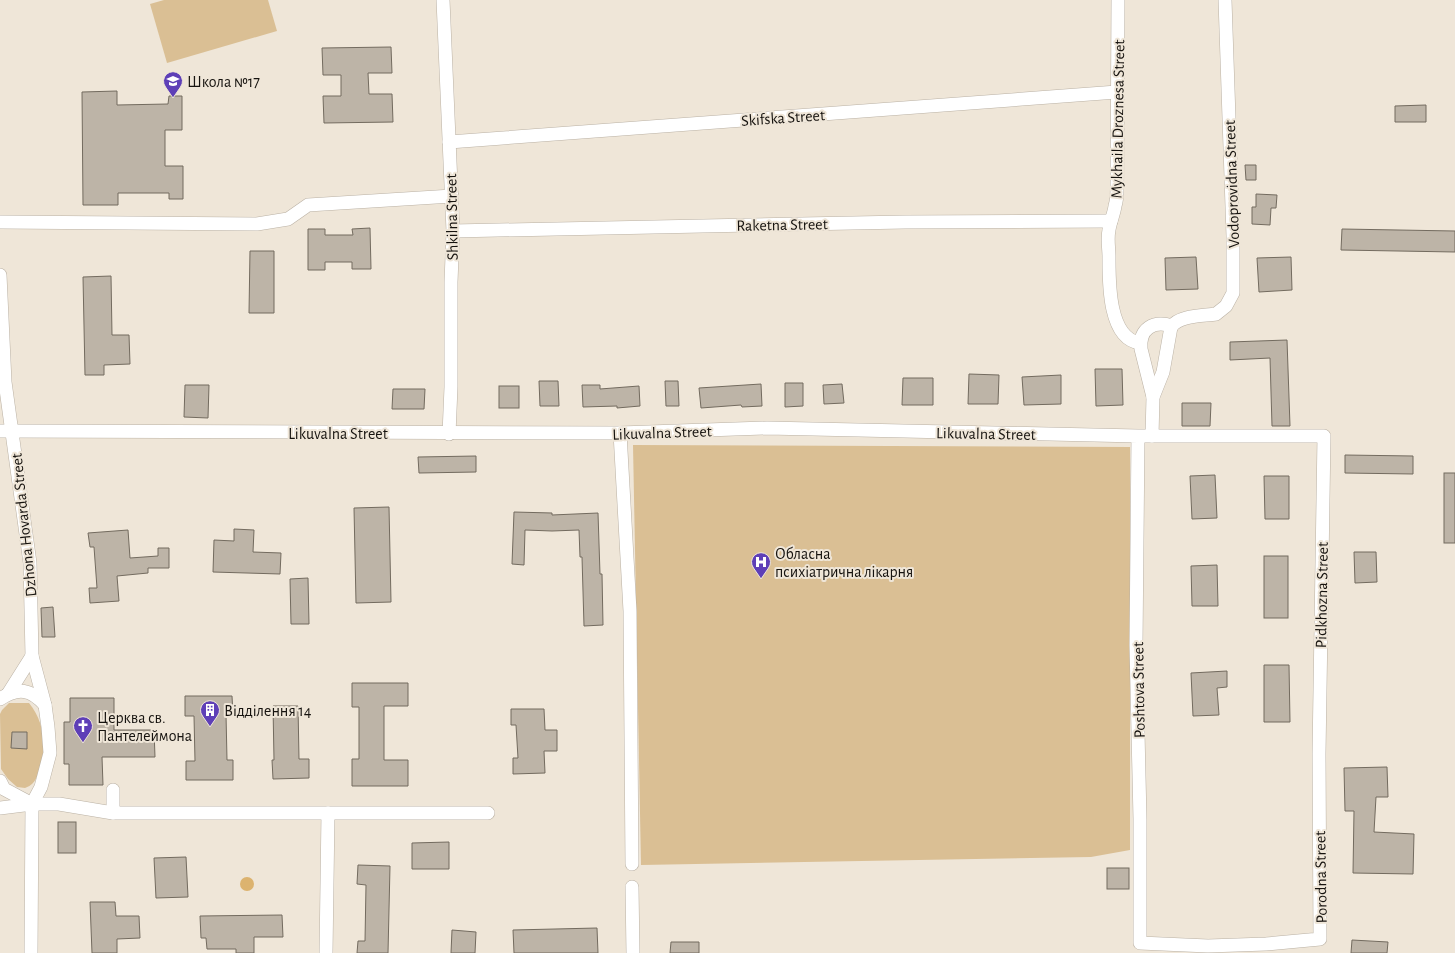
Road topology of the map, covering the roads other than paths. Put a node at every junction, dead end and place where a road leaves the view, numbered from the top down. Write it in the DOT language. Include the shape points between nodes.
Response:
graph roads {
  1 [pos="443,0"];
  2 [pos="1118,0"];
  3 [pos="1225,0"];
  4 [pos="1117,92"];
  5 [pos="449,142"];
  6 [pos="452,196"];
  7 [pos="0,222"];
  8 [pos="1111,222"];
  9 [pos="453,231"];
  10 [pos="0,275"];
  11 [pos="1172,326"];
  12 [pos="1140,343"];
  13 [pos="1153,397"];
  14 [pos="6,431"];
  15 [pos="620,433"];
  16 [pos="448,434"];
  17 [pos="1138,436"];
  18 [pos="1152,436"];
  19 [pos="1324,436"];
  20 [pos="32,656"];
  21 [pos="4,696"];
  22 [pos="45,704"];
  23 [pos="1319,754"];
  24 [pos="0,781"];
  25 [pos="41,787"];
  26 [pos="113,790"];
  27 [pos="19,796"];
  28 [pos="32,804"];
  29 [pos="0,808"];
  30 [pos="113,813"];
  31 [pos="328,813"];
  32 [pos="488,813"];
  33 [pos="632,864"];
  34 [pos="632,887"];
  35 [pos="1140,943"];
  36 [pos="31,953"];
  37 [pos="326,953"];
  38 [pos="633,953"];
  1 -- 5 [label="street, Shkilna Street"];
  2 -- 4 [label="street, Mykhaila Droznesa Street"];
  3 -- 11 [label="street, Vodoprovidna Street" via="1233,294 1226,306 1216,314 1179,320"];
  4 -- 5 [label="street, Skifska Street"];
  4 -- 8 [label="street, Mykhaila Droznesa Street" via="1117,188"];
  5 -- 6 [label="street, Shkilna Street"];
  6 -- 7 [label="street" via="308,205 288,219 257,224"];
  6 -- 9 [label="street, Shkilna Street"];
  8 -- 9 [label="street, Raketna Street" via="897,222"];
  8 -- 12 [label="street, Mykhaila Droznesa Street" via="1110,293 1114,314 1124,333 1132,341"];
  9 -- 16 [label="street, Shkilna Street"];
  10 -- 14 [label="street, Dzhona Hovarda Street"];
  11 -- 12 [label="street, Vodoprovidna Street" via="1158,324 1147,329 1142,334"];
  11 -- 13 [label="street" via="1162,372"];
  12 -- 13 [label="street"];
  13 -- 18 [label="street"];
  14 -- 16 [label="street, Likuvalna Street"];
  14 -- 20 [label="street, Dzhona Hovarda Street" via="30,564"];
  15 -- 16 [label="street, Likuvalna Street"];
  15 -- 17 [label="street, Likuvalna Street" via="767,428"];
  15 -- 33 [label="street" via="630,611"];
  17 -- 18 [label="street, Likuvalna Street"];
  17 -- 35 [label="street, Poshtova Street" via="1136,645"];
  18 -- 19 [label="street, Likuvalna Street"];
  19 -- 23 [label="street, Pidkhozna Street"];
  20 -- 21 [label="street"];
  20 -- 22 [label="street, Dzhona Hovarda Street"];
  21 -- 22 [label="street" via="20,691 28,692"];
  22 -- 25 [label="street, Dzhona Hovarda Street" via="50,753"];
  23 -- 35 [label="street, Porodna Street" via="1320,939 1208,946"];
  24 -- 27 [label="street" via="4,789"];
  25 -- 27 [label="street"];
  25 -- 28 [label="street, Dzhona Hovarda Street"];
  26 -- 30 [label="street"];
  27 -- 28 [label="street"];
  28 -- 29 [label="street"];
  28 -- 30 [label="street" via="59,804"];
  28 -- 36 [label="street, Dzhona Hovarda Street"];
  30 -- 31 [label="street"];
  31 -- 32 [label="street"];
  31 -- 37 [label="street"];
  34 -- 38 [label="street"];
}
